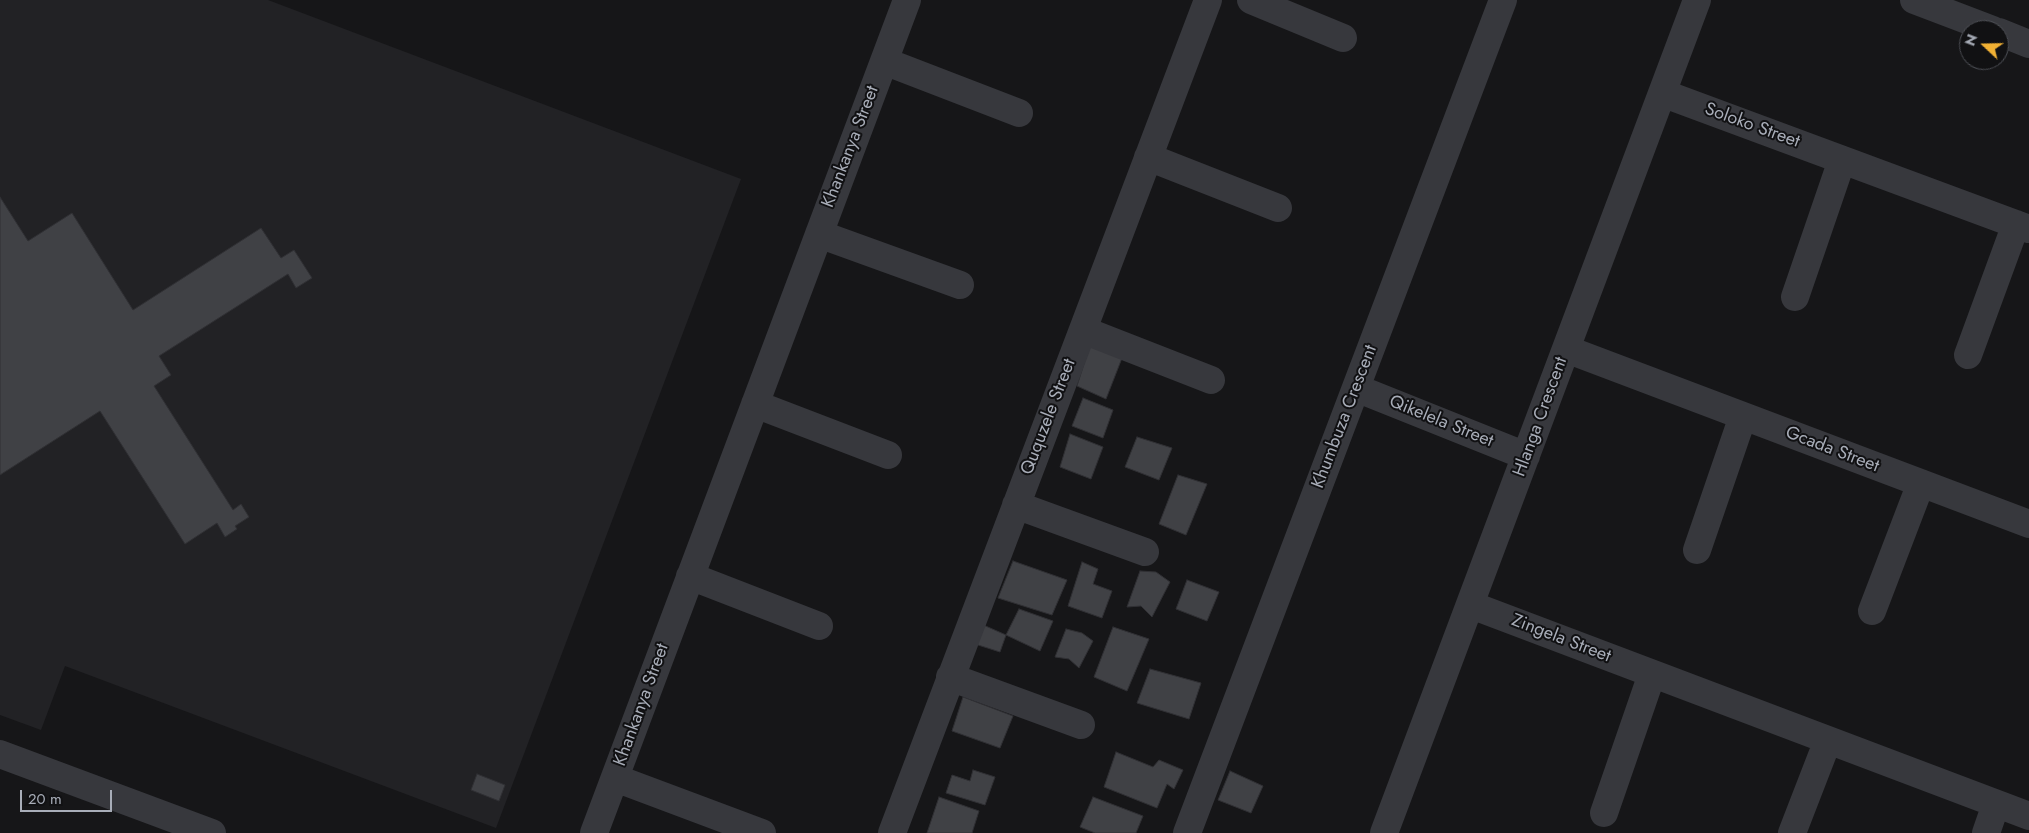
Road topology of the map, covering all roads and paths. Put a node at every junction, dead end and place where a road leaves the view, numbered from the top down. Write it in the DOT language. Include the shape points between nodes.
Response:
graph roads {
  1 [pos="906,0"];
  2 [pos="1208,0"];
  3 [pos="1251,0"];
  4 [pos="1503,0"];
  5 [pos="1697,0"];
  6 [pos="1914,0"];
  7 [pos="1966,20"];
  8 [pos="2009,36"];
  9 [pos="1344,38"];
  10 [pos="2029,44"];
  11 [pos="884,61"];
  12 [pos="1662,93"];
  13 [pos="1019,113"];
  14 [pos="1148,157"];
  15 [pos="1842,160"];
  16 [pos="1278,208"];
  17 [pos="2022,227"];
  18 [pos="819,234"];
  19 [pos="960,285"];
  20 [pos="1795,297"];
  21 [pos="1082,330"];
  22 [pos="1566,349"];
  23 [pos="1968,355"];
  24 [pos="1211,380"];
  25 [pos="1356,388"];
  26 [pos="755,404"];
  27 [pos="1743,416"];
  28 [pos="888,455"];
  29 [pos="1526,456"];
  30 [pos="1922,483"];
  31 [pos="1016,505"];
  32 [pos="2029,524"];
  33 [pos="1698,550"];
  34 [pos="1144,552"];
  35 [pos="690,576"];
  36 [pos="1471,605"];
  37 [pos="1872,611"];
  38 [pos="819,626"];
  39 [pos="1652,674"];
  40 [pos="950,677"];
  41 [pos="1081,725"];
  42 [pos="1828,740"];
  43 [pos="0,754"];
  44 [pos="615,778"];
  45 [pos="1996,804"];
  46 [pos="1604,813"];
  47 [pos="2029,816"];
  48 [pos="212,833"];
  49 [pos="594,833"];
  50 [pos="762,833"];
  51 [pos="892,833"];
  52 [pos="1188,833"];
  53 [pos="1384,833"];
  54 [pos="1792,833"];
  55 [pos="1986,833"];
  1 -- 11 [label="street, Khankanya Street"];
  2 -- 14 [label="street, Ququzele Street"];
  3 -- 9 [label="street"];
  4 -- 25 [label="street, Khumbuza Crescent"];
  5 -- 12 [label="street, Hlanga Crescent"];
  6 -- 7 [label="street"];
  8 -- 10 [label="street"];
  11 -- 13 [label="street"];
  11 -- 18 [label="street, Khankanya Street"];
  12 -- 15 [label="street, Soloko Street"];
  12 -- 22 [label="street, Hlanga Crescent"];
  14 -- 16 [label="street"];
  14 -- 21 [label="street, Ququzele Street"];
  15 -- 17 [label="street, Soloko Street"];
  15 -- 20 [label="street"];
  17 -- 23 [label="street, Soloko Street"];
  18 -- 19 [label="street"];
  18 -- 26 [label="street, Khankanya Street"];
  21 -- 24 [label="street"];
  21 -- 31 [label="street, Ququzele Street"];
  22 -- 27 [label="street, Gcada Street"];
  22 -- 29 [label="street, Hlanga Crescent"];
  25 -- 29 [label="street, Qikelela Street"];
  25 -- 52 [label="street, Khumbuza Crescent"];
  26 -- 28 [label="street"];
  26 -- 35 [label="street, Khankanya Street"];
  27 -- 30 [label="street, Gcada Street"];
  27 -- 33 [label="street"];
  29 -- 36 [label="street, Hlanga Crescent"];
  30 -- 32 [label="street, Gcada Street"];
  30 -- 37 [label="street"];
  31 -- 34 [label="street"];
  31 -- 40 [label="street, Ququzele Street"];
  35 -- 38 [label="street"];
  35 -- 44 [label="street, Khankanya Street"];
  36 -- 39 [label="street, Zingela Street"];
  36 -- 53 [label="street, Hlanga Crescent"];
  39 -- 42 [label="street, Zingela Street"];
  39 -- 46 [label="street"];
  40 -- 41 [label="street"];
  40 -- 51 [label="street, Ququzele Street"];
  42 -- 45 [label="street, Zingela Street"];
  42 -- 54 [label="street"];
  43 -- 48 [label="street"];
  44 -- 49 [label="street, Khankanya Street"];
  44 -- 50 [label="street"];
  45 -- 47 [label="street, Zingela Street"];
  45 -- 55 [label="street"];
}
